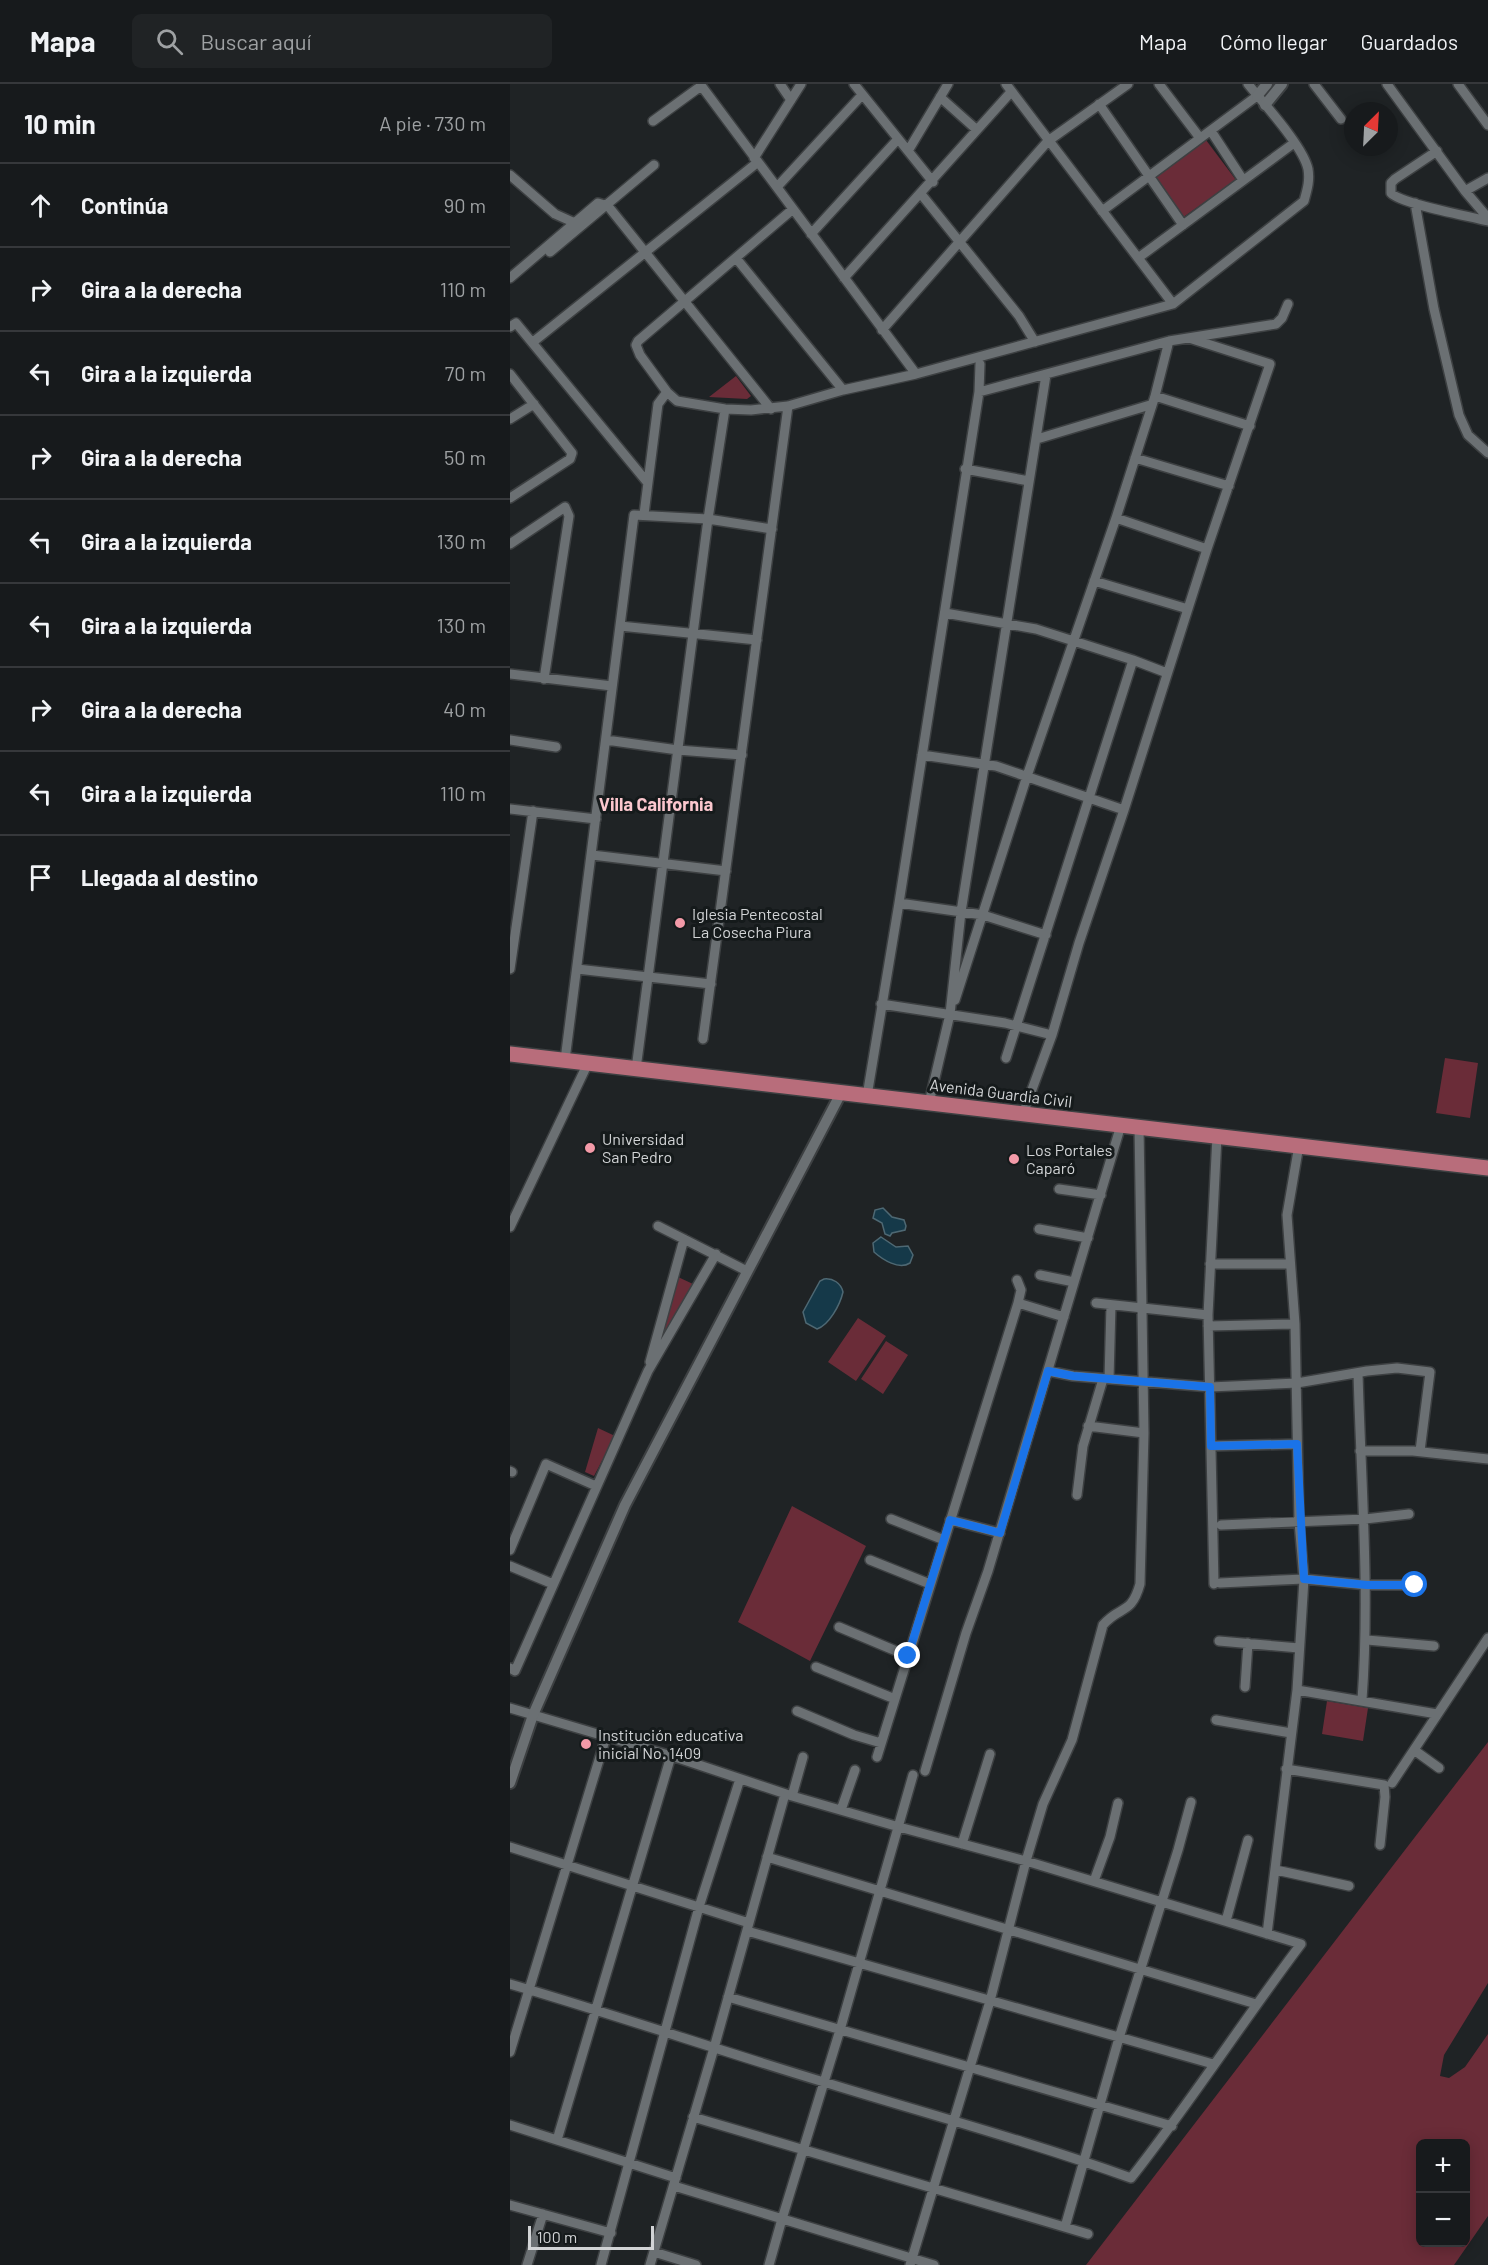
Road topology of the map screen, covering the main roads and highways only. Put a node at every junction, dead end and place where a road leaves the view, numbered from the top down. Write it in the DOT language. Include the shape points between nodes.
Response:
graph roads {
  1 [pos="510,1053"];
  2 [pos="1488,1168"];
  1 -- 2 [label="highway, Avenida Guardia Civil"];
}
